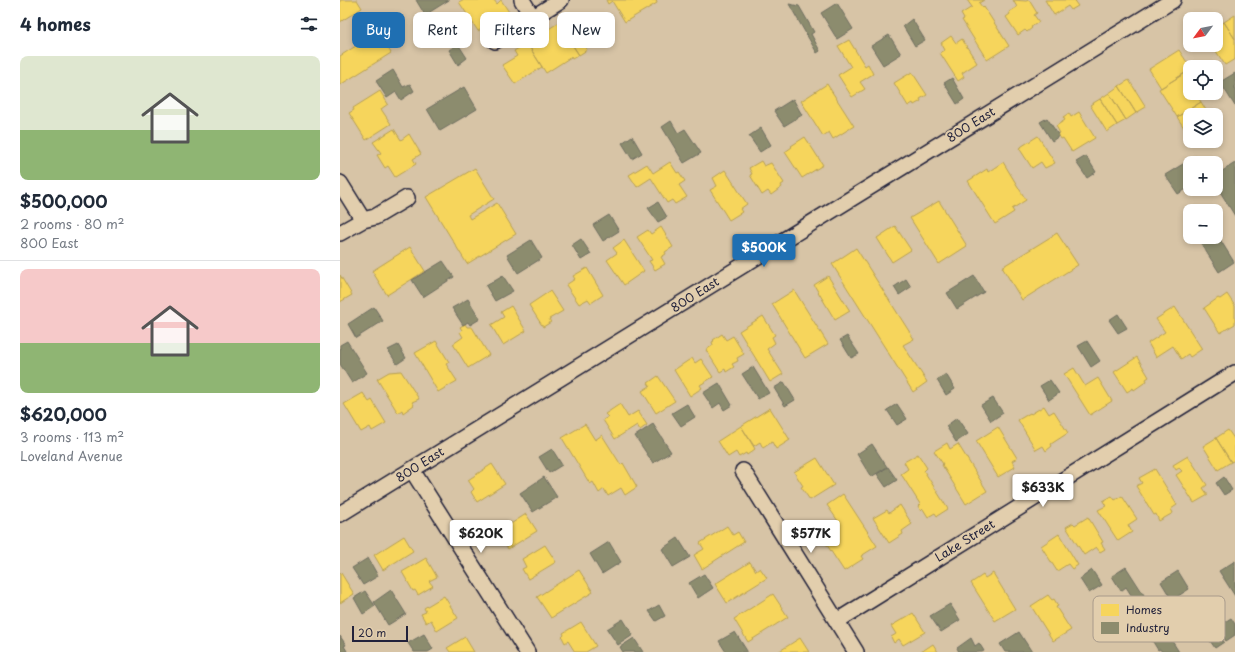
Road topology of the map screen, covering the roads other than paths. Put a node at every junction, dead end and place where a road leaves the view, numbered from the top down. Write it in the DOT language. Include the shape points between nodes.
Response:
graph roads {
  1 [pos="522,0"];
  2 [pos="561,0"];
  3 [pos="1173,0"];
  4 [pos="529,12"];
  5 [pos="542,12"];
  6 [pos="340,183"];
  7 [pos="407,198"];
  8 [pos="363,220"];
  9 [pos="340,233"];
  10 [pos="1235,374"];
  11 [pos="412,470"];
  12 [pos="743,471"];
  13 [pos="340,514"];
  14 [pos="837,621"];
  15 [pos="527,652"];
  16 [pos="856,652"];
  1 -- 4 [label="street"];
  2 -- 5 [label="street"];
  3 -- 11 [label="street, 800 East"];
  6 -- 8 [label="street"];
  7 -- 8 [label="street" via="375,217"];
  8 -- 9 [label="street"];
  10 -- 14 [label="street, Lake Street"];
  11 -- 13 [label="street, 800 East"];
  11 -- 15 [label="street"];
  12 -- 14 [label="street"];
  14 -- 16 [label="street"];
}
